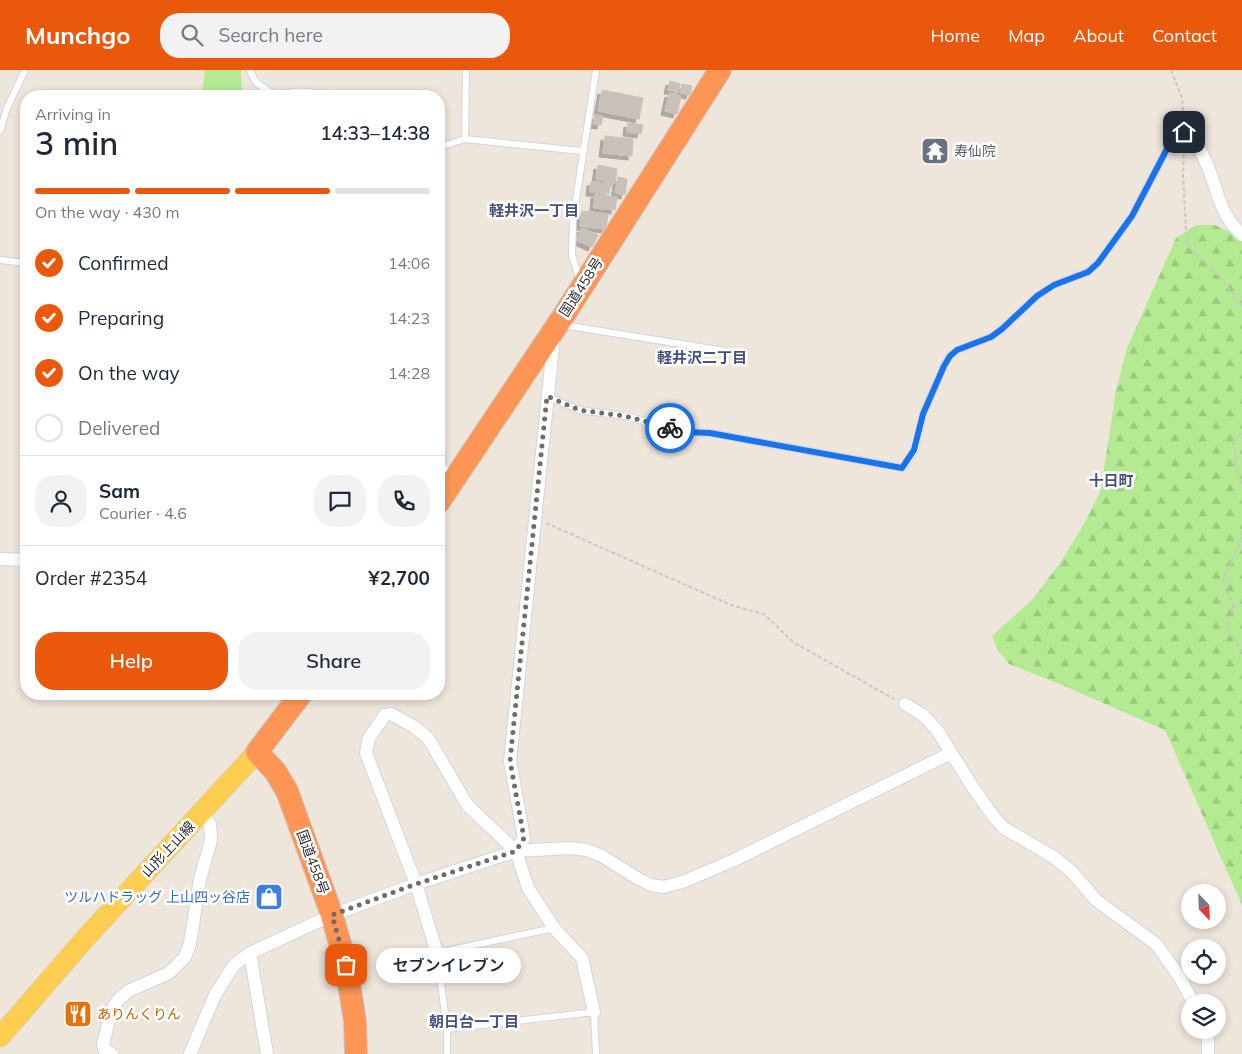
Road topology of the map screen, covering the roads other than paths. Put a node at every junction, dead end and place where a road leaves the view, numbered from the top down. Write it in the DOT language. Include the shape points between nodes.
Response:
graph roads {
  1 [pos="25,70"];
  2 [pos="250,70"];
  3 [pos="466,70"];
  4 [pos="596,70"];
  5 [pos="720,70"];
  6 [pos="268,90"];
  7 [pos="0,131"];
  8 [pos="1184,132"];
  9 [pos="466,139"];
  10 [pos="445,145"];
  11 [pos="582,151"];
  12 [pos="1242,235"];
  13 [pos="0,260"];
  14 [pos="20,262"];
  15 [pos="582,287"];
  16 [pos="556,325"];
  17 [pos="725,351"];
  18 [pos="547,396"];
  19 [pos="447,470"];
  20 [pos="0,559"];
  21 [pos="20,560"];
  22 [pos="296,700"];
  23 [pos="905,704"];
  24 [pos="257,752"];
  25 [pos="952,753"];
  26 [pos="200,814"];
  27 [pos="516,851"];
  28 [pos="416,884"];
  29 [pos="332,915"];
  30 [pos="554,928"];
  31 [pos="250,953"];
  32 [pos="437,953"];
  33 [pos="1189,994"];
  34 [pos="594,1012"];
  35 [pos="447,1029"];
  36 [pos="0,1037"];
  37 [pos="1207,1039"];
  38 [pos="112,1054"];
  39 [pos="190,1054"];
  40 [pos="267,1054"];
  41 [pos="356,1054"];
  42 [pos="447,1054"];
  43 [pos="596,1054"];
  44 [pos="1208,1054"];
  1 -- 7 [label="lane"];
  2 -- 6 [label="lane" via="258,85"];
  3 -- 9 [label="lane"];
  4 -- 11 [label="lane"];
  5 -- 15 [label="highway, 国道458号"];
  8 -- 12 [label="street" via="1201,151 1226,216"];
  8 -- 18 [label="lane" via="1176,136 1168,147 1132,216 1098,263 1088,272 1054,285 1037,296 991,337 957,350 950,356 923,414 914,450 902,468 710,433 685,432 625,416 579,410"];
  9 -- 10 [label="lane"];
  9 -- 11 [label="lane"];
  11 -- 15 [label="lane" via="572,255"];
  13 -- 14 [label="lane"];
  15 -- 16 [label="highway, 国道458号"];
  16 -- 17 [label="lane"];
  16 -- 18 [label="street"];
  16 -- 19 [label="highway, 国道458号"];
  18 -- 27 [label="street" via="510,761 524,838"];
  20 -- 21 [label="street"];
  22 -- 24 [label="highway"];
  23 -- 25 [label="street" via="924,716"];
  24 -- 26 [label="main road, 山形上山線"];
  24 -- 29 [label="highway, 国道458号" via="275,771 287,791"];
  25 -- 27 [label="street" via="734,860 664,887 651,885 587,850"];
  25 -- 33 [label="street" via="1004,828 1055,858 1096,900 1156,944"];
  26 -- 36 [label="main road, 山形上山線"];
  26 -- 38 [label="street" via="210,824 211,840 200,878 190,944 185,957 169,972 128,991 118,1000 111,1011 103,1045"];
  27 -- 28 [label="street"];
  27 -- 28 [label="street" via="468,806 428,738 391,714 385,715 369,738 366,753"];
  27 -- 30 [label="street" via="528,888"];
  28 -- 29 [label="street"];
  28 -- 32 [label="street"];
  29 -- 31 [label="street"];
  29 -- 41 [label="highway, 国道458号" via="346,965 355,1020"];
  30 -- 32 [label="lane"];
  30 -- 34 [label="street" via="582,958"];
  31 -- 39 [label="street" via="234,965 215,995"];
  31 -- 40 [label="street"];
  32 -- 35 [label="lane"];
  34 -- 35 [label="lane"];
  34 -- 43 [label="lane"];
  35 -- 42 [label="lane"];
  37 -- 44 [label="street"];
}
